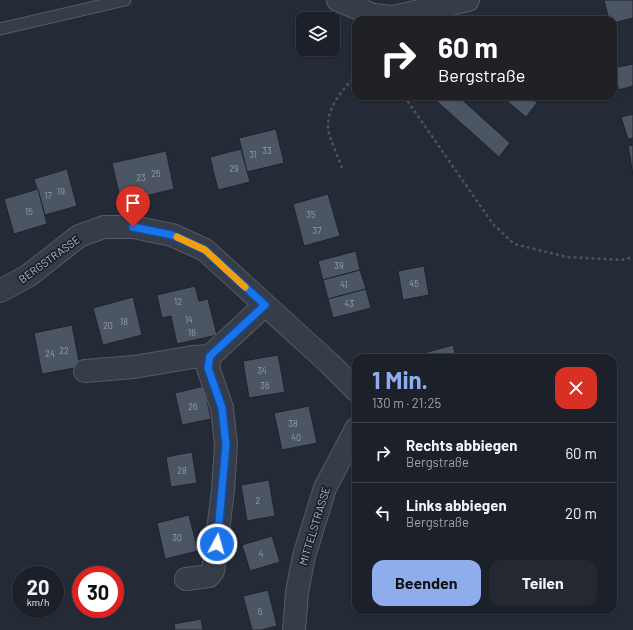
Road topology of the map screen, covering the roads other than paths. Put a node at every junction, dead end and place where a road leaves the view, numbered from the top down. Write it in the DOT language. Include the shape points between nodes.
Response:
graph roads {
  1 [pos="125,0"];
  2 [pos="338,0"];
  3 [pos="468,0"];
  4 [pos="380,16"];
  5 [pos="401,16"];
  6 [pos="0,29"];
  7 [pos="0,291"];
  8 [pos="265,305"];
  9 [pos="210,356"];
  10 [pos="85,371"];
  11 [pos="352,386"];
  12 [pos="352,437"];
  13 [pos="186,579"];
  14 [pos="294,630"];
  1 -- 6 [label="lane"];
  2 -- 4 [label="street"];
  3 -- 5 [label="street"];
  7 -- 8 [label="street, BERGSTRASSE" via="28,276 79,236 104,227 133,227 172,235 205,250"];
  8 -- 9 [label="street"];
  8 -- 11 [label="street, BERGSTRASSE"];
  9 -- 10 [label="street"];
  9 -- 13 [label="street" via="208,368 222,408 226,445 222,498 213,571 209,576"];
  12 -- 14 [label="street, MITTELSTRASSE" via="325,488 304,556 297,592"];
}
